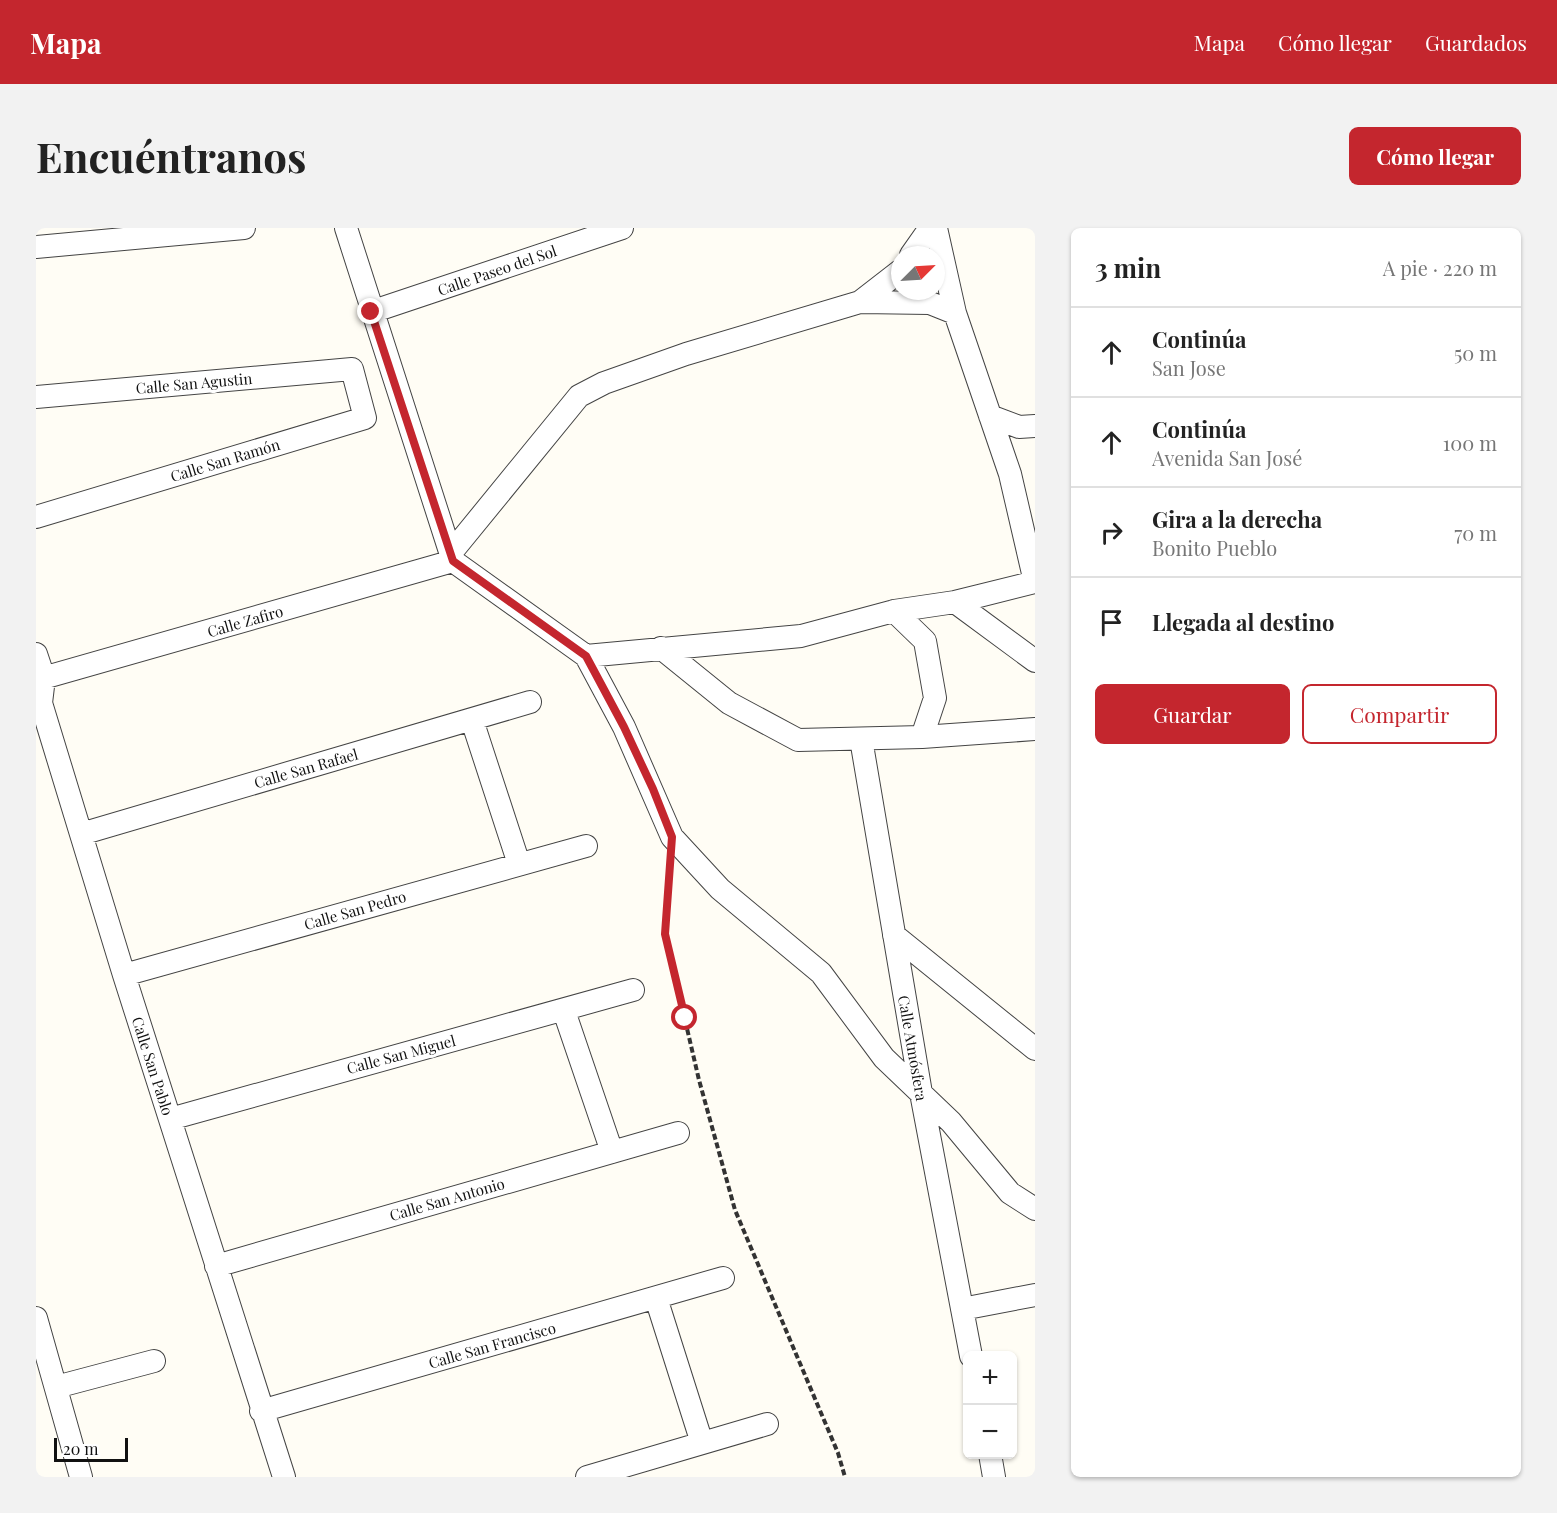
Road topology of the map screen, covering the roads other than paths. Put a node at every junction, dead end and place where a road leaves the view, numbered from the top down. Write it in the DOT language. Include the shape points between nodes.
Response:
graph roads {
  1 [pos="244,228"];
  2 [pos="346,228"];
  3 [pos="622,228"];
  4 [pos="930,228"];
  5 [pos="936,228"];
  6 [pos="917,246"];
  7 [pos="36,247"];
  8 [pos="891,278"];
  9 [pos="860,302"];
  10 [pos="371,312"];
  11 [pos="955,313"];
  12 [pos="351,369"];
  13 [pos="36,398"];
  14 [pos="990,416"];
  15 [pos="1035,426"];
  16 [pos="36,516"];
  17 [pos="451,557"];
  18 [pos="1035,582"];
  19 [pos="955,602"];
  20 [pos="894,611"];
  21 [pos="661,648"];
  22 [pos="36,654"];
  23 [pos="586,656"];
  24 [pos="1035,661"];
  25 [pos="40,679"];
  26 [pos="530,702"];
  27 [pos="472,720"];
  28 [pos="1035,729"];
  29 [pos="922,737"];
  30 [pos="861,739"];
  31 [pos="81,834"];
  32 [pos="586,846"];
  33 [pos="519,864"];
  34 [pos="894,935"];
  35 [pos="124,975"];
  36 [pos="633,990"];
  37 [pos="564,1011"];
  38 [pos="1035,1049"];
  39 [pos="921,1093"];
  40 [pos="170,1119"];
  41 [pos="678,1133"];
  42 [pos="612,1152"];
  43 [pos="1035,1209"];
  44 [pos="216,1266"];
  45 [pos="723,1278"];
  46 [pos="1035,1295"];
  47 [pos="656,1298"];
  48 [pos="962,1309"];
  49 [pos="36,1318"];
  50 [pos="970,1351"];
  51 [pos="154,1361"];
  52 [pos="56,1387"];
  53 [pos="261,1411"];
  54 [pos="767,1424"];
  55 [pos="702,1443"];
  56 [pos="991,1459"];
  57 [pos="81,1477"];
  58 [pos="284,1477"];
  59 [pos="587,1477"];
  60 [pos="994,1477"];
  1 -- 7 [label="street"];
  2 -- 10 [label="street"];
  3 -- 10 [label="street, Calle Paseo del Sol"];
  4 -- 6 [label="street"];
  5 -- 11 [label="street"];
  8 -- 9 [label="street"];
  9 -- 11 [label="street" via="930,303"];
  9 -- 17 [label="street" via="686,354 604,382 579,396"];
  10 -- 17 [label="street"];
  11 -- 14 [label="street"];
  12 -- 13 [label="street, Calle San Agustin"];
  12 -- 16 [label="street, Calle San Ramón" via="365,418"];
  14 -- 15 [label="street" via="1019,427"];
  14 -- 18 [label="street" via="1010,474"];
  17 -- 23 [label="street"];
  17 -- 25 [label="street, Calle Zafiro"];
  18 -- 19 [label="street"];
  19 -- 20 [label="street"];
  19 -- 24 [label="street"];
  20 -- 21 [label="street" via="801,636"];
  20 -- 29 [label="street" via="925,641 934,698"];
  21 -- 23 [label="street"];
  21 -- 30 [label="street" via="729,703 798,740"];
  22 -- 25 [label="street, Calle San Pablo"];
  23 -- 39 [label="street" via="624,727 672,837 720,889 821,973 884,1058"];
  25 -- 31 [label="street, Calle San Pablo" via="41,703"];
  26 -- 27 [label="street, Calle San Rafael"];
  27 -- 31 [label="street, Calle San Rafael"];
  27 -- 33 [label="street"];
  28 -- 29 [label="street"];
  29 -- 30 [label="street"];
  30 -- 34 [label="street, Calle Atmósfera"];
  31 -- 35 [label="street, Calle San Pablo"];
  32 -- 33 [label="street, Calle San Pedro"];
  33 -- 35 [label="street, Calle San Pedro"];
  34 -- 38 [label="street"];
  34 -- 39 [label="street, Calle Atmósfera"];
  35 -- 40 [label="street, Calle San Pablo"];
  36 -- 37 [label="street, Calle San Miguel"];
  37 -- 40 [label="street, Calle San Miguel" via="410,1050"];
  37 -- 42 [label="street"];
  39 -- 43 [label="street" via="951,1122 1010,1193"];
  39 -- 48 [label="street, Calle Atmósfera"];
  40 -- 44 [label="street, Calle San Pablo"];
  41 -- 42 [label="street, Calle San Antonio"];
  42 -- 44 [label="street, Calle San Antonio"];
  44 -- 53 [label="street, Calle San Pablo"];
  45 -- 47 [label="street, Calle San Francisco"];
  46 -- 48 [label="street"];
  47 -- 53 [label="street, Calle San Francisco"];
  47 -- 55 [label="street"];
  48 -- 50 [label="street, Calle Atmósfera"];
  49 -- 52 [label="street"];
  51 -- 52 [label="street"];
  52 -- 57 [label="street"];
  53 -- 58 [label="street, Calle San Pablo"];
  54 -- 55 [label="street"];
  55 -- 59 [label="street"];
  56 -- 60 [label="street"];
}
